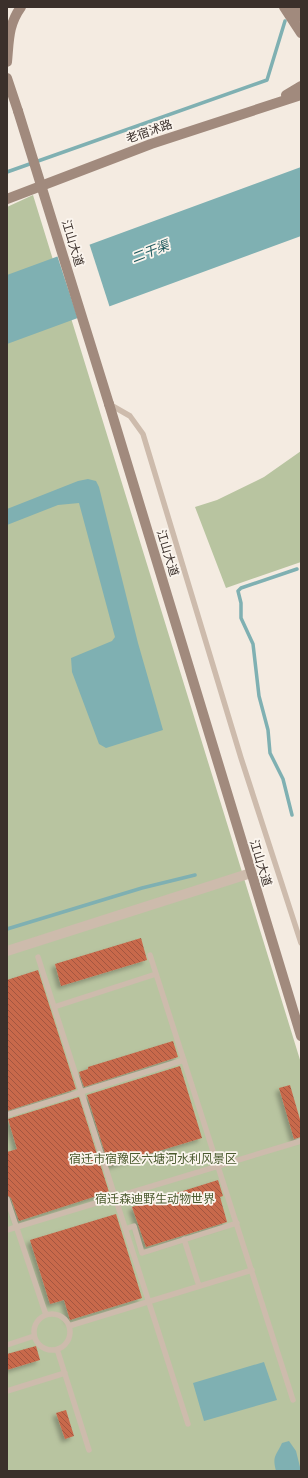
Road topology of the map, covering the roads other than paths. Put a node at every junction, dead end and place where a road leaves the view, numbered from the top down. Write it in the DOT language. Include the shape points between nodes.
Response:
graph roads {
  1 [pos="21,7"];
  2 [pos="284,7"];
  3 [pos="294,7"];
  4 [pos="301,17"];
  5 [pos="301,32"];
  6 [pos="7,62"];
  7 [pos="7,78"];
  8 [pos="301,86"];
  9 [pos="301,95"];
  10 [pos="272,104"];
  11 [pos="7,199"];
  12 [pos="109,404"];
  13 [pos="251,873"];
  14 [pos="301,943"];
  15 [pos="7,951"];
  16 [pos="150,955"];
  17 [pos="38,957"];
  18 [pos="156,974"];
  19 [pos="54,1007"];
  20 [pos="301,1036"];
  21 [pos="184,1060"];
  22 [pos="82,1092"];
  23 [pos="7,1115"];
  24 [pos="301,1141"];
  25 [pos="218,1166"];
  26 [pos="115,1197"];
  27 [pos="7,1199"];
  28 [pos="236,1223"];
  29 [pos="16,1227"];
  30 [pos="125,1229"];
  31 [pos="7,1230"];
  32 [pos="184,1239"];
  33 [pos="252,1270"];
  34 [pos="199,1286"];
  35 [pos="148,1302"];
  36 [pos="46,1315"];
  37 [pos="69,1326"];
  38 [pos="34,1336"];
  39 [pos="7,1345"];
  40 [pos="57,1349"];
  41 [pos="65,1373"];
  42 [pos="7,1391"];
  43 [pos="293,1400"];
  44 [pos="188,1424"];
  45 [pos="89,1450"];
  1 -- 6 [label="main road" via="13,18"];
  2 -- 5 [label="main road"];
  3 -- 4 [label="main road"];
  7 -- 12 [label="main road, 江山大道, bridge"];
  8 -- 10 [label="main road"];
  9 -- 10 [label="main road, 老宿沭路"];
  10 -- 11 [label="main road, 老宿沭路" via="151,144"];
  12 -- 13 [label="main road, 江山大道"];
  12 -- 14 [label="lane" via="130,416 143,434 241,758"];
  13 -- 15 [label="street"];
  13 -- 20 [label="main road, 江山大道"];
  16 -- 18 [label="lane"];
  17 -- 19 [label="lane"];
  18 -- 19 [label="lane"];
  18 -- 21 [label="lane"];
  19 -- 22 [label="lane"];
  21 -- 22 [label="lane"];
  21 -- 25 [label="lane"];
  22 -- 23 [label="lane"];
  22 -- 26 [label="lane"];
  24 -- 25 [label="lane"];
  25 -- 26 [label="lane"];
  25 -- 28 [label="lane"];
  26 -- 29 [label="lane"];
  26 -- 30 [label="lane"];
  27 -- 29 [label="lane"];
  28 -- 32 [label="lane"];
  28 -- 33 [label="lane"];
  29 -- 31 [label="lane"];
  29 -- 36 [label="lane"];
  30 -- 32 [label="lane" via="134,1226 142,1253"];
  30 -- 35 [label="lane"];
  32 -- 34 [label="lane"];
  33 -- 34 [label="lane"];
  33 -- 43 [label="lane"];
  34 -- 35 [label="lane"];
  35 -- 37 [label="lane"];
  35 -- 44 [label="lane"];
  36 -- 37 [label="lane" via="57,1315"];
  36 -- 38 [label="lane" via="36,1323"];
  37 -- 40 [label="lane" via="69,1337 62,1347"];
  38 -- 39 [label="lane"];
  38 -- 40 [label="lane" via="45,1349"];
  40 -- 41 [label="lane"];
  41 -- 42 [label="lane"];
  41 -- 45 [label="lane"];
}
